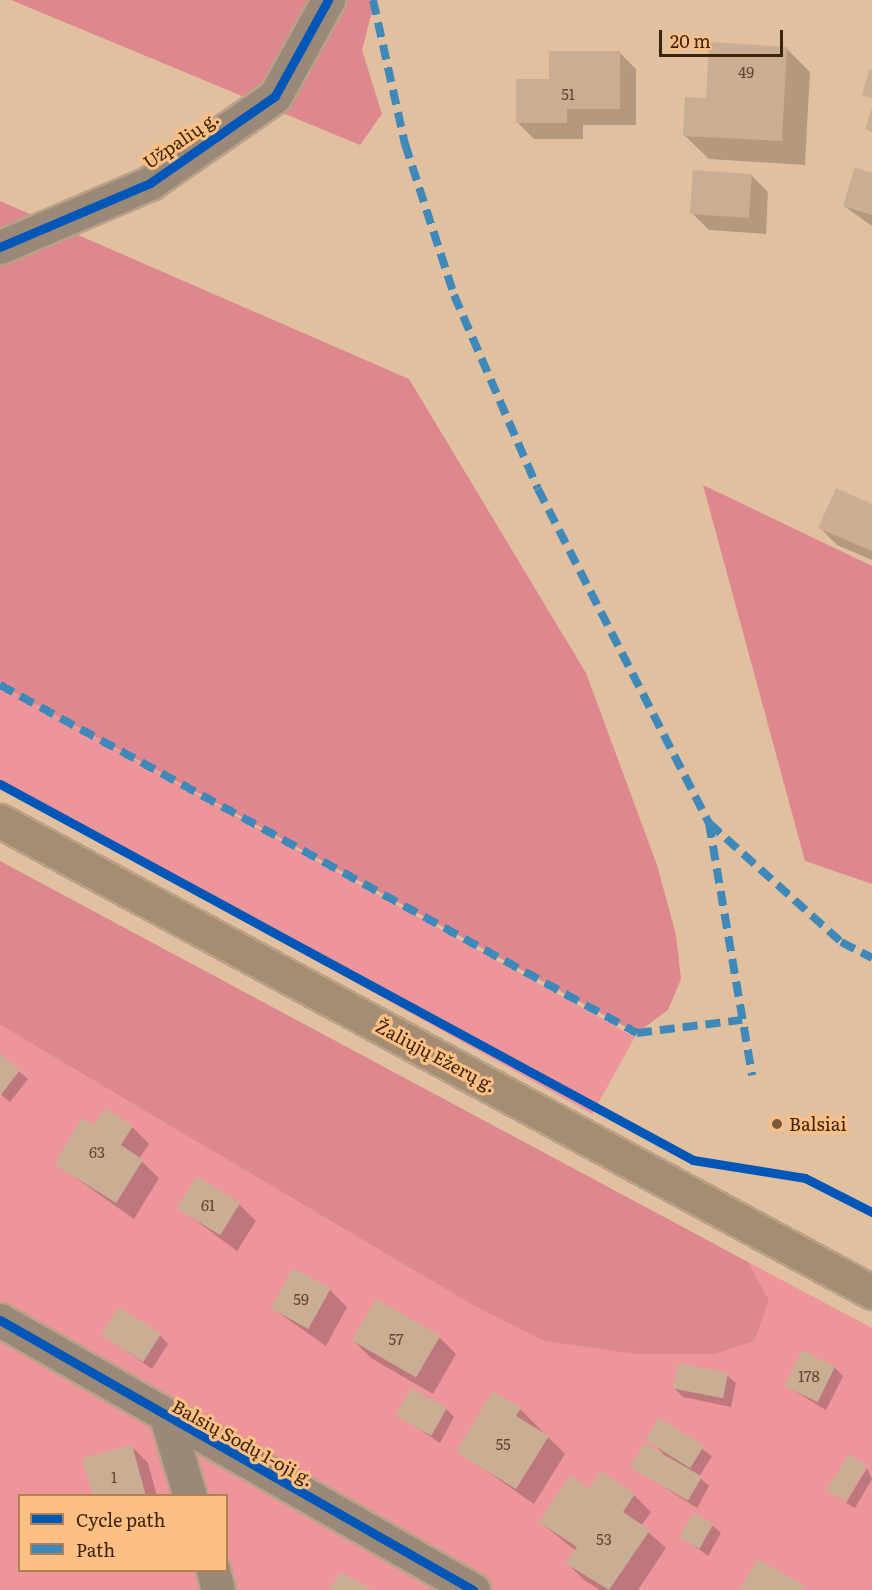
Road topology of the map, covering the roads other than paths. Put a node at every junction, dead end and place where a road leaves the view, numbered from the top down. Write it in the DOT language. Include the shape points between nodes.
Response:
graph roads {
  1 [pos="328,0"];
  2 [pos="0,247"];
  3 [pos="0,821"];
  4 [pos="872,1291"];
  5 [pos="0,1320"];
  6 [pos="168,1420"];
  7 [pos="189,1494"];
  8 [pos="214,1572"];
  9 [pos="218,1590"];
  10 [pos="473,1590"];
  1 -- 2 [label="street, Užpalių g." via="275,96 150,183"];
  3 -- 4 [label="main road, Žaliųjų Ežerų g."];
  5 -- 6 [label="street, Balsių Sodų 1-oji g."];
  6 -- 7 [label="street"];
  6 -- 10 [label="street, Balsių Sodų 1-oji g."];
  8 -- 9 [label="street"];
}
